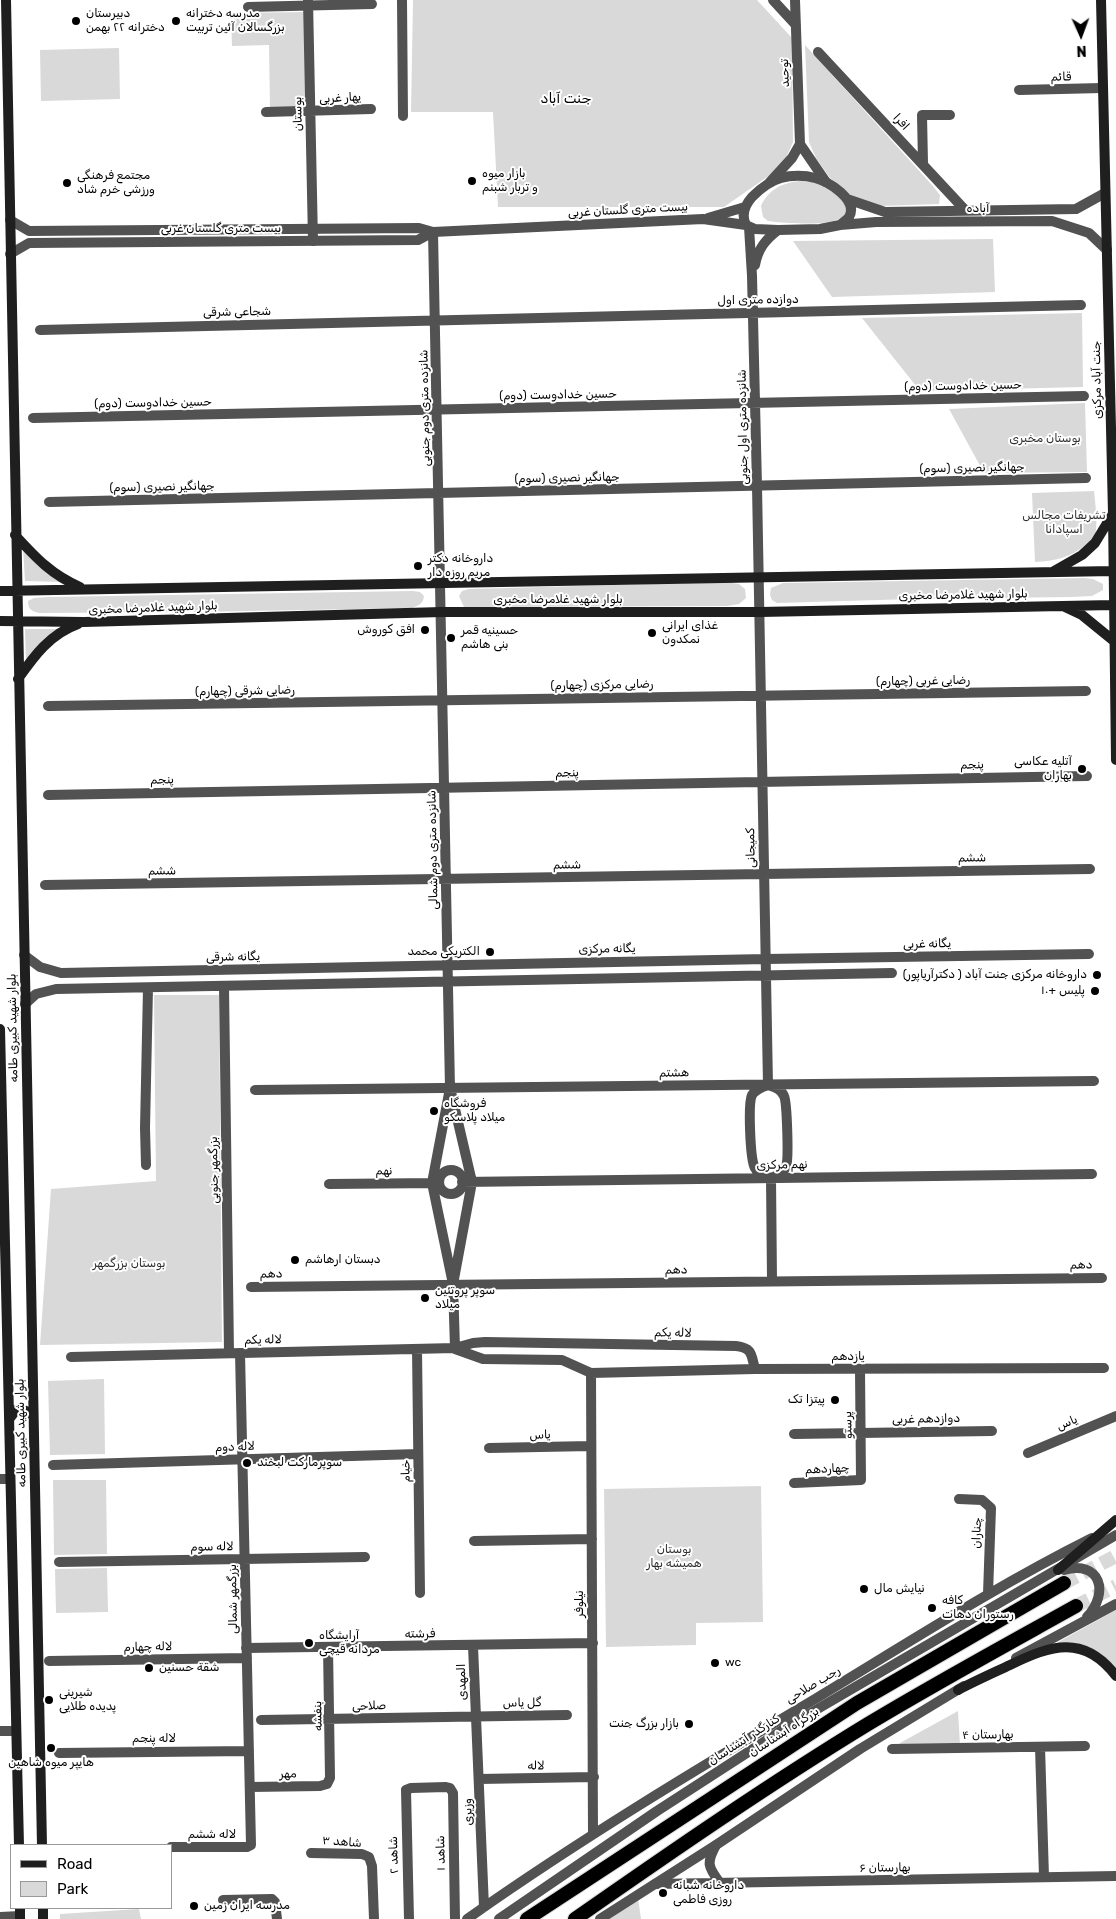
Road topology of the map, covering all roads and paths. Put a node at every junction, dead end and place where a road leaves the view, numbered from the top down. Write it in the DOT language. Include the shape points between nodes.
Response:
graph roads {
  1 [pos="6,0"];
  2 [pos="402,0"];
  3 [pos="773,0"];
  4 [pos="795,0"];
  5 [pos="1101,0"];
  6 [pos="308,3"];
  7 [pos="372,4"];
  8 [pos="248,7"];
  9 [pos="796,25"];
  10 [pos="818,52"];
  11 [pos="1102,88"];
  12 [pos="1019,90"];
  13 [pos="371,109"];
  14 [pos="266,112"];
  15 [pos="311,112"];
  16 [pos="950,115"];
  17 [pos="403,116"];
  18 [pos="800,144"];
  19 [pos="923,163"];
  20 [pos="826,182"];
  21 [pos="769,183"];
  22 [pos="1105,193"];
  23 [pos="847,199"];
  24 [pos="745,207"];
  25 [pos="1066,209"];
  26 [pos="965,210"];
  27 [pos="703,219"];
  28 [pos="10,220"];
  29 [pos="840,224"];
  30 [pos="1067,225"];
  31 [pos="748,226"];
  32 [pos="313,228"];
  33 [pos="778,230"];
  34 [pos="433,232"];
  35 [pos="314,240"];
  36 [pos="1107,250"];
  37 [pos="10,254"];
  38 [pos="752,276"];
  39 [pos="1081,305"];
  40 [pos="753,313"];
  41 [pos="435,320"];
  42 [pos="40,330"];
  43 [pos="1084,396"];
  44 [pos="755,403"];
  45 [pos="437,410"];
  46 [pos="33,418"];
  47 [pos="1086,478"];
  48 [pos="757,486"];
  49 [pos="439,493"];
  50 [pos="49,502"];
  51 [pos="1113,514"];
  52 [pos="15,535"];
  53 [pos="1115,572"];
  54 [pos="1050,573"];
  55 [pos="759,577"];
  56 [pos="441,583"];
  57 [pos="84,588"];
  58 [pos="16,590"];
  59 [pos="0,591"];
  60 [pos="1115,604"];
  61 [pos="1062,606"];
  62 [pos="442,612"];
  63 [pos="760,612"];
  64 [pos="0,621"];
  65 [pos="17,621"];
  66 [pos="84,622"];
  67 [pos="1114,640"];
  68 [pos="18,679"];
  69 [pos="1086,691"];
  70 [pos="761,696"];
  71 [pos="443,700"];
  72 [pos="48,706"];
  73 [pos="1116,760"];
  74 [pos="1087,776"];
  75 [pos="763,782"];
  76 [pos="445,788"];
  77 [pos="48,795"];
  78 [pos="1090,869"];
  79 [pos="764,874"];
  80 [pos="446,879"];
  81 [pos="45,885"];
  82 [pos="1088,954"];
  83 [pos="24,955"];
  84 [pos="766,959"];
  85 [pos="448,965"];
  86 [pos="892,973"];
  87 [pos="766,976"];
  88 [pos="448,980"];
  89 [pos="224,986"];
  90 [pos="148,988"];
  91 [pos="25,1004"];
  92 [pos="0,1029"];
  93 [pos="1094,1081"];
  94 [pos="768,1085"];
  95 [pos="450,1088"];
  96 [pos="255,1090"];
  97 [pos="1,1106"];
  98 [pos="146,1165"];
  99 [pos="1092,1174"];
  100 [pos="771,1178"];
  101 [pos="467,1182"];
  102 [pos="435,1183"];
  103 [pos="329,1184"];
  104 [pos="2,1211"];
  105 [pos="3,1255"];
  106 [pos="1102,1278"];
  107 [pos="772,1281"];
  108 [pos="453,1284"];
  109 [pos="251,1287"];
  110 [pos="455,1348"];
  111 [pos="417,1349"];
  112 [pos="234,1353"];
  113 [pos="71,1357"];
  114 [pos="4,1360"];
  115 [pos="1104,1368"];
  116 [pos="755,1370"];
  117 [pos="860,1370"];
  118 [pos="591,1373"];
  119 [pos="32,1416"];
  120 [pos="1116,1416"];
  121 [pos="10,1418"];
  122 [pos="992,1431"];
  123 [pos="860,1433"];
  124 [pos="794,1434"];
  125 [pos="591,1446"];
  126 [pos="489,1448"];
  127 [pos="1028,1453"];
  128 [pos="418,1454"];
  129 [pos="242,1459"];
  130 [pos="54,1465"];
  131 [pos="5,1479"];
  132 [pos="861,1480"];
  133 [pos="794,1483"];
  134 [pos="959,1499"];
  135 [pos="1116,1520"];
  136 [pos="1102,1534"];
  137 [pos="1116,1535"];
  138 [pos="592,1538"];
  139 [pos="474,1541"];
  140 [pos="365,1557"];
  141 [pos="244,1559"];
  142 [pos="59,1562"];
  143 [pos="1054,1572"];
  144 [pos="1064,1583"];
  145 [pos="420,1593"];
  146 [pos="988,1594"];
  147 [pos="1116,1604"];
  148 [pos="1076,1606"];
  149 [pos="1083,1621"];
  150 [pos="593,1643"];
  151 [pos="474,1646"];
  152 [pos="328,1647"];
  153 [pos="247,1654"];
  154 [pos="49,1661"];
  155 [pos="1116,1676"];
  156 [pos="958,1690"];
  157 [pos="567,1715"];
  158 [pos="476,1717"];
  159 [pos="331,1719"];
  160 [pos="261,1720"];
  161 [pos="0,1731"];
  162 [pos="16,1731"];
  163 [pos="1085,1746"];
  164 [pos="1040,1747"];
  165 [pos="892,1749"];
  166 [pos="249,1751"];
  167 [pos="59,1753"];
  168 [pos="594,1778"];
  169 [pos="479,1779"];
  170 [pos="327,1784"];
  171 [pos="250,1787"];
  172 [pos="406,1790"];
  173 [pos="593,1834"];
  174 [pos="19,1844"];
  175 [pos="42,1844"];
  176 [pos="251,1844"];
  177 [pos="716,1845"];
  178 [pos="172,1848"];
  179 [pos="312,1853"];
  180 [pos="1116,1876"];
  181 [pos="1044,1877"];
  182 [pos="720,1883"];
  183 [pos="655,1884"];
  184 [pos="223,1900"];
  185 [pos="484,1907"];
  186 [pos="20,1914"];
  187 [pos="0,1917"];
  188 [pos="277,1919"];
  189 [pos="374,1919"];
  190 [pos="409,1919"];
  191 [pos="455,1919"];
  192 [pos="467,1919"];
  193 [pos="499,1919"];
  194 [pos="527,1919"];
  195 [pos="574,1919"];
  196 [pos="600,1919"];
  1 -- 28 [label="main road, بلوار شهید کبیری طامه"];
  2 -- 17 [label="street"];
  3 -- 9 [label="street"];
  4 -- 9 [label="street, توحید"];
  5 -- 11 [label="main road, جنت آباد مرکزی"];
  6 -- 7 [label="street"];
  6 -- 8 [label="street"];
  6 -- 15 [label="street, بوستان"];
  9 -- 18 [label="street, توحید"];
  10 -- 19 [label="street, افرا"];
  11 -- 12 [label="street, قائم"];
  11 -- 22 [label="main road, جنت آباد مرکزی"];
  13 -- 15 [label="street, یهار غربی"];
  14 -- 15 [label="street, یهار غربی"];
  15 -- 32 [label="street, بوستان"];
  16 -- 19 [label="street" via="922,115"];
  18 -- 20 [label="street"];
  18 -- 21 [label="street"];
  19 -- 26 [label="street, افرا"];
  20 -- 21 [label="street" via="802,176"];
  20 -- 23 [label="street"];
  21 -- 24 [label="street"];
  22 -- 25 [label="street, آباده" via="1076,209"];
  22 -- 36 [label="main road, جنت آباد مرکزی"];
  23 -- 26 [label="street, آباده" via="885,212"];
  23 -- 29 [label="street" via="850,213"];
  24 -- 27 [label="street"];
  24 -- 31 [label="street, شانزده متری اول جنوبی" via="744,217"];
  25 -- 26 [label="street, آباده"];
  25 -- 30 [label="street"];
  27 -- 31 [label="street, آباده"];
  27 -- 34 [label="street, بیست متری گلستان غربی"];
  28 -- 32 [label="street, بیست متری گلستان غربی" via="29,231"];
  28 -- 37 [label="main road, بلوار شهید کبیری طامه"];
  29 -- 30 [label="street, آباده" via="1052,221"];
  29 -- 33 [label="street, آباده" via="820,229"];
  30 -- 36 [label="street, آباده" via="1090,233"];
  31 -- 33 [label="street, آباده"];
  31 -- 38 [label="street, شانزده متری اول جنوبی"];
  32 -- 34 [label="street, بیست متری گلستان غربی" via="419,228"];
  32 -- 35 [label="street, بوستان"];
  33 -- 38 [label="street, شانزده متری اول جنوبی" via="760,249"];
  34 -- 35 [label="street, بیست متری گلستان غربی" via="418,240"];
  34 -- 41 [label="street, شانزده متری دوم جنوبی"];
  35 -- 37 [label="street, بیست متری گلستان غربی" via="29,243"];
  36 -- 51 [label="main road, جنت آباد مرکزی"];
  37 -- 52 [label="main road, بلوار شهید کبیری طامه"];
  38 -- 40 [label="street, شانزده متری اول جنوبی"];
  39 -- 40 [label="street, دوازده متری اول"];
  40 -- 41 [label="street, دوازده متری اول"];
  40 -- 44 [label="street, شانزده متری اول جنوبی"];
  41 -- 42 [label="street, شجاعی شرقی"];
  41 -- 45 [label="street, شانزده متری دوم جنوبی"];
  43 -- 44 [label="street, حسین خدادوست (دوم)"];
  44 -- 45 [label="street, حسین خدادوست (دوم)"];
  44 -- 48 [label="street, شانزده متری اول جنوبی"];
  45 -- 46 [label="street, حسین خدادوست (دوم)"];
  45 -- 49 [label="street, شانزده متری دوم جنوبی"];
  47 -- 48 [label="street, جهانگیر نصیری (سوم)"];
  48 -- 49 [label="street, جهانگیر نصیری (سوم)"];
  48 -- 55 [label="street, شانزده متری اول جنوبی"];
  49 -- 50 [label="street, جهانگیر نصیری (سوم)"];
  49 -- 56 [label="street, شانزده متری دوم جنوبی"];
  51 -- 53 [label="main road, جنت آباد مرکزی"];
  51 -- 54 [label="main road" via="1095,543"];
  52 -- 57 [label="main road" via="48,570"];
  52 -- 58 [label="main road, بلوار شهید کبیری طامه"];
  53 -- 54 [label="main road, بلوار شهید غلامرضا مخبری"];
  53 -- 60 [label="main road, جنت آباد مرکزی"];
  54 -- 55 [label="main road, بلوار شهید غلامرضا مخبری"];
  55 -- 56 [label="main road, بلوار شهید غلامرضا مخبری"];
  55 -- 63 [label="street, شانزده متری اول جنوبی"];
  56 -- 57 [label="main road, بلوار شهید غلامرضا مخبری"];
  56 -- 62 [label="street, شانزده متری دوم جنوبی"];
  57 -- 58 [label="main road, بلوار شهید غلامرضا مخبری"];
  58 -- 59 [label="main road, بلوار شهید غلامرضا مخبری"];
  58 -- 65 [label="main road, بلوار شهید کبیری طامه"];
  60 -- 61 [label="main road, بلوار شهید غلامرضا مخبری"];
  60 -- 67 [label="main road, جنت آباد مرکزی"];
  61 -- 63 [label="main road, بلوار شهید غلامرضا مخبری"];
  61 -- 67 [label="main road" via="1082,615"];
  62 -- 63 [label="main road, بلوار شهید غلامرضا مخبری"];
  62 -- 66 [label="main road, بلوار شهید غلامرضا مخبری"];
  62 -- 71 [label="street, شانزده متری دوم شمالی"];
  63 -- 70 [label="street, کمیجانی"];
  64 -- 65 [label="main road, بلوار شهید غلامرضا مخبری"];
  65 -- 66 [label="main road, بلوار شهید غلامرضا مخبری"];
  65 -- 68 [label="main road, بلوار شهید کبیری طامه"];
  66 -- 68 [label="main road" via="68,627 46,642"];
  67 -- 73 [label="main road, جنت آباد مرکزی"];
  68 -- 83 [label="main road, بلوار شهید کبیری طامه"];
  69 -- 70 [label="street, رضایی غربی (چهارم)"];
  70 -- 71 [label="street, رضایی مرکزی (چهارم)"];
  70 -- 75 [label="street, کمیجانی"];
  71 -- 72 [label="street, رضایی شرقی (چهارم)"];
  71 -- 76 [label="street, شانزده متری دوم شمالی"];
  74 -- 75 [label="street, پنجم"];
  75 -- 76 [label="street, پنجم"];
  75 -- 79 [label="street, کمیجانی"];
  76 -- 77 [label="street, پنجم"];
  76 -- 80 [label="street, شانزده متری دوم شمالی"];
  78 -- 79 [label="street, ششم"];
  79 -- 80 [label="street, ششم"];
  79 -- 84 [label="street, کمیجانی"];
  80 -- 81 [label="street, ششم"];
  80 -- 85 [label="street, شانزده متری دوم شمالی"];
  82 -- 84 [label="street, یگانه غربی"];
  83 -- 85 [label="street, یگانه شرقی" via="40,967 61,973"];
  83 -- 91 [label="main road, بلوار شهید کبیری طامه"];
  84 -- 85 [label="street, یگانه مرکزی"];
  84 -- 87 [label="street, کمیجانی"];
  85 -- 88 [label="street, شانزده متری دوم شمالی"];
  86 -- 87 [label="street"];
  87 -- 88 [label="street"];
  87 -- 94 [label="street, کمیجانی"];
  88 -- 89 [label="street"];
  88 -- 95 [label="street, شانزده متری دوم شمالی"];
  89 -- 90 [label="street"];
  89 -- 112 [label="street, بزرگمهر جنوبی"];
  90 -- 91 [label="street" via="56,989 36,994"];
  90 -- 98 [label="street"];
  91 -- 119 [label="main road, بلوار شهید کبیری طامه"];
  92 -- 97 [label="main road, بلوار شهید کبیری طامه"];
  93 -- 94 [label="street, هشتم"];
  94 -- 95 [label="street, هشتم"];
  94 -- 100 [label="street" via="779,1090 786,1100 788,1158 785,1169"];
  94 -- 100 [label="street" via="757,1090 750,1106 753,1166 760,1174"];
  95 -- 96 [label="street, هشتم"];
  95 -- 101 [label="street, شانزده متری دوم شمالی"];
  95 -- 102 [label="street, شانزده متری دوم شمالی"];
  97 -- 104 [label="main road, بلوار شهید کبیری طامه"];
  99 -- 100 [label="street, نهم مرکزی"];
  100 -- 101 [label="street, نهم مرکزی"];
  100 -- 107 [label="street"];
  101 -- 102 [label="street" via="453,1194"];
  101 -- 102 [label="street" via="450,1170"];
  101 -- 108 [label="street, شانزده متری دوم شمالی"];
  102 -- 103 [label="street, نهم"];
  102 -- 108 [label="street, شانزده متری دوم شمالی"];
  104 -- 105 [label="main road, بلوار شهید کبیری طامه"];
  105 -- 114 [label="main road, بلوار شهید کبیری طامه"];
  106 -- 107 [label="street, دهم"];
  107 -- 108 [label="street, دهم"];
  108 -- 109 [label="street, دهم"];
  108 -- 110 [label="street, شانزده متری دوم شمالی"];
  110 -- 111 [label="street, لاله یکم"];
  110 -- 116 [label="street, لاله یکم" via="485,1342 736,1346 751,1352"];
  110 -- 118 [label="street, لاله یکم" via="483,1359 555,1358 569,1361"];
  111 -- 112 [label="street, لاله یکم"];
  111 -- 128 [label="street, خیام"];
  112 -- 113 [label="street, لاله یکم"];
  112 -- 129 [label="street, بزرگمهر شمالی"];
  114 -- 121 [label="main road, بلوار شهید کبیری طامه"];
  115 -- 117 [label="street, یازدهم"];
  116 -- 117 [label="street, یازدهم"];
  116 -- 118 [label="street, یازدهم"];
  117 -- 123 [label="street, پرستو"];
  118 -- 125 [label="street, نیلوفر"];
  119 -- 121 [label="main road" via="26,1410 16,1410"];
  119 -- 175 [label="main road, بلوار شهید کبیری طامه"];
  120 -- 127 [label="street, یاس"];
  121 -- 131 [label="main road, بلوار شهید کبیری طامه"];
  122 -- 123 [label="street, دوازدهم غربی"];
  123 -- 124 [label="street, دوازدهم غربی"];
  123 -- 132 [label="street, پرستو"];
  125 -- 126 [label="street, یاس"];
  125 -- 138 [label="street, نیلوفر"];
  128 -- 129 [label="street, لاله دوم"];
  128 -- 145 [label="street, خیام"];
  129 -- 130 [label="street, لاله دوم"];
  129 -- 141 [label="street, بزرگمهر شمالی"];
  131 -- 162 [label="main road, بلوار شهید کبیری طامه"];
  132 -- 133 [label="street, چهاردهم"];
  134 -- 146 [label="street, چناران" via="982,1500 991,1508"];
  135 -- 136 [label="main road"];
  136 -- 143 [label="main road"];
  136 -- 146 [label="street, رجب صلاحی"];
  137 -- 143 [label="street, کنارگذر آبشناسان"];
  138 -- 139 [label="street"];
  138 -- 150 [label="street, نیلوفر"];
  140 -- 141 [label="street, لاله سوم"];
  141 -- 142 [label="street, لاله سوم"];
  141 -- 153 [label="street, بزرگمهر شمالی"];
  143 -- 149 [label="street" via="1076,1567 1087,1569 1094,1575 1100,1592 1098,1602"];
  143 -- 193 [label="street, کنارگذر آبشناسان" via="790,1725"];
  144 -- 194 [label="highway, بزرگراه آبشناسان" via="856,1703"];
  146 -- 173 [label="street, رجب صلاحی"];
  147 -- 149 [label="street"];
  148 -- 195 [label="highway" via="859,1730"];
  149 -- 156 [label="street"];
  150 -- 151 [label="street, فرشته"];
  150 -- 168 [label="street, نیلوفر"];
  151 -- 152 [label="street, فرشته"];
  151 -- 158 [label="street, المهدی"];
  152 -- 153 [label="street, فرشته"];
  152 -- 159 [label="street, بنفشه"];
  153 -- 154 [label="street, لاله چهارم"];
  153 -- 166 [label="street, بزرگمهر شمالی"];
  155 -- 156 [label="main road" via="1095,1656 1074,1647 1050,1648"];
  156 -- 177 [label="street" via="860,1749"];
  157 -- 158 [label="street, گل یاس"];
  158 -- 159 [label="street, صلاحی"];
  158 -- 169 [label="street, وزیری"];
  159 -- 160 [label="street, صلاحی"];
  159 -- 170 [label="street, بنفشه" via="330,1778"];
  161 -- 162 [label="street"];
  162 -- 174 [label="main road, بلوار شهید کبیری طامه"];
  163 -- 164 [label="street, بهارستان ۴"];
  164 -- 165 [label="street, بهارستان ۴"];
  164 -- 181 [label="street"];
  166 -- 167 [label="street, لاله پنجم"];
  166 -- 171 [label="street, بزرگمهر شمالی"];
  168 -- 169 [label="street, لاله"];
  168 -- 173 [label="street, نیلوفر"];
  169 -- 185 [label="street, وزیری"];
  170 -- 171 [label="street, مهر"];
  171 -- 176 [label="street, بزرگمهر شمالی"];
  172 -- 190 [label="street, شاهد ۲"];
  172 -- 191 [label="street, شاهد ۱" via="450,1788 453,1793"];
  173 -- 185 [label="street, رجب صلاحی"];
  176 -- 178 [label="street, لاله ششم" via="247,1848"];
  177 -- 182 [label="street" via="709,1860"];
  177 -- 183 [label="street"];
  179 -- 189 [label="street, شاهد ۳" via="362,1854 369,1857"];
  180 -- 181 [label="street, بهارستان ۶"];
  181 -- 182 [label="street, بهارستان ۶"];
  182 -- 183 [label="street, بهارستان ۶"];
  183 -- 196 [label="street"];
  184 -- 188 [label="street" via="272,1899"];
  185 -- 192 [label="street, رجب صلاحی"];
  186 -- 187 [label="street"];
}
